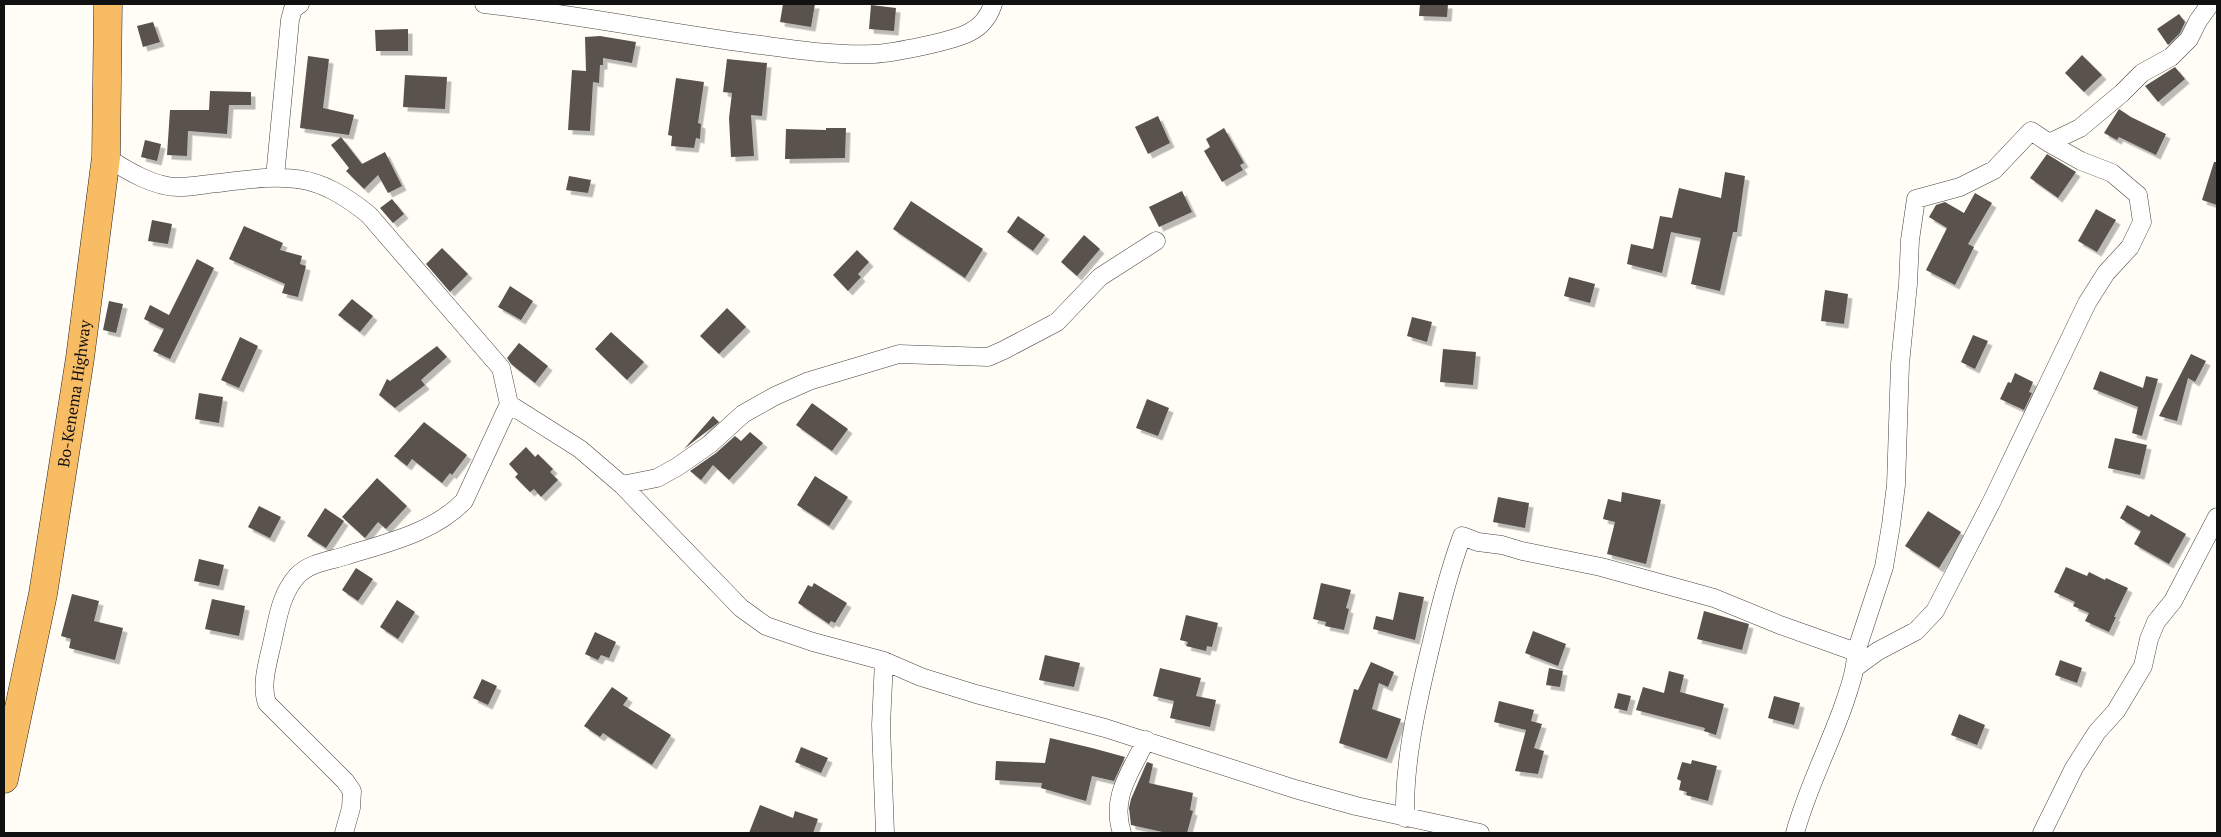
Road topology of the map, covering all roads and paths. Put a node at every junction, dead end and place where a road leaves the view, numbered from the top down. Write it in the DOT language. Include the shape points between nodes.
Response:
graph roads {
  1 [pos="108,4"];
  2 [pos="300,4"];
  3 [pos="484,4"];
  4 [pos="993,4"];
  5 [pos="2210,4"];
  6 [pos="2049,143"];
  7 [pos="106,157"];
  8 [pos="275,177"];
  9 [pos="1156,241"];
  10 [pos="509,404"];
  11 [pos="622,485"];
  12 [pos="2217,517"];
  13 [pos="1856,659"];
  14 [pos="884,661"];
  15 [pos="1146,740"];
  16 [pos="4,778"];
  17 [pos="1406,818"];
  18 [pos="1441,829"];
  19 [pos="344,833"];
  20 [pos="885,833"];
  21 [pos="1122,833"];
  22 [pos="1480,833"];
  23 [pos="1795,833"];
  24 [pos="2042,833"];
  1 -- 7 [label="highway, Bo-Kenema Highway"];
  2 -- 8 [label="street" via="293,9 290,20"];
  3 -- 4 [label="street" via="713,39 875,54 970,33 984,22"];
  5 -- 6 [label="street" via="2189,39 2171,57 2142,73 2080,128"];
  6 -- 13 [label="street" via="2031,131 1994,170 1960,187 1916,199 1910,231 1900,364 1893,511 1884,567"];
  6 -- 13 [label="street" via="2112,173 2138,195 2142,222 2130,247 2106,273 2088,303 1935,612 1916,630"];
  7 -- 8 [label="street" via="138,176 178,188"];
  7 -- 16 [label="highway, Bo-Kenema Highway" via="80,358 43,594"];
  8 -- 10 [label="street" via="326,186 369,215 501,368"];
  9 -- 11 [label="street" via="1100,277 1057,322 1004,350 988,357 899,354 809,381 743,414 710,444 677,467 657,478"];
  10 -- 11 [label="street" via="580,449"];
  10 -- 19 [label="street" via="464,501 452,513 431,526 394,541 308,567 296,577 281,604 264,688 265,697 267,703 352,791"];
  11 -- 14 [label="street" via="741,608 766,626"];
  12 -- 24 [label="street" via="2174,601 2156,622 2143,666 2116,711 2074,768"];
  13 -- 17 [label="street" via="1714,598 1601,567 1462,536 1437,620 1415,714 1405,790"];
  13 -- 23 [label="street" via="1830,744 1803,805"];
  14 -- 15 [label="street" via="967,691"];
  14 -- 20 [label="street" via="881,725"];
  15 -- 17 [label="street" via="1295,789"];
  15 -- 21 [label="street" via="1121,791 1118,803"];
  17 -- 18 [label="street"];
  18 -- 22 [label="street"];
}
